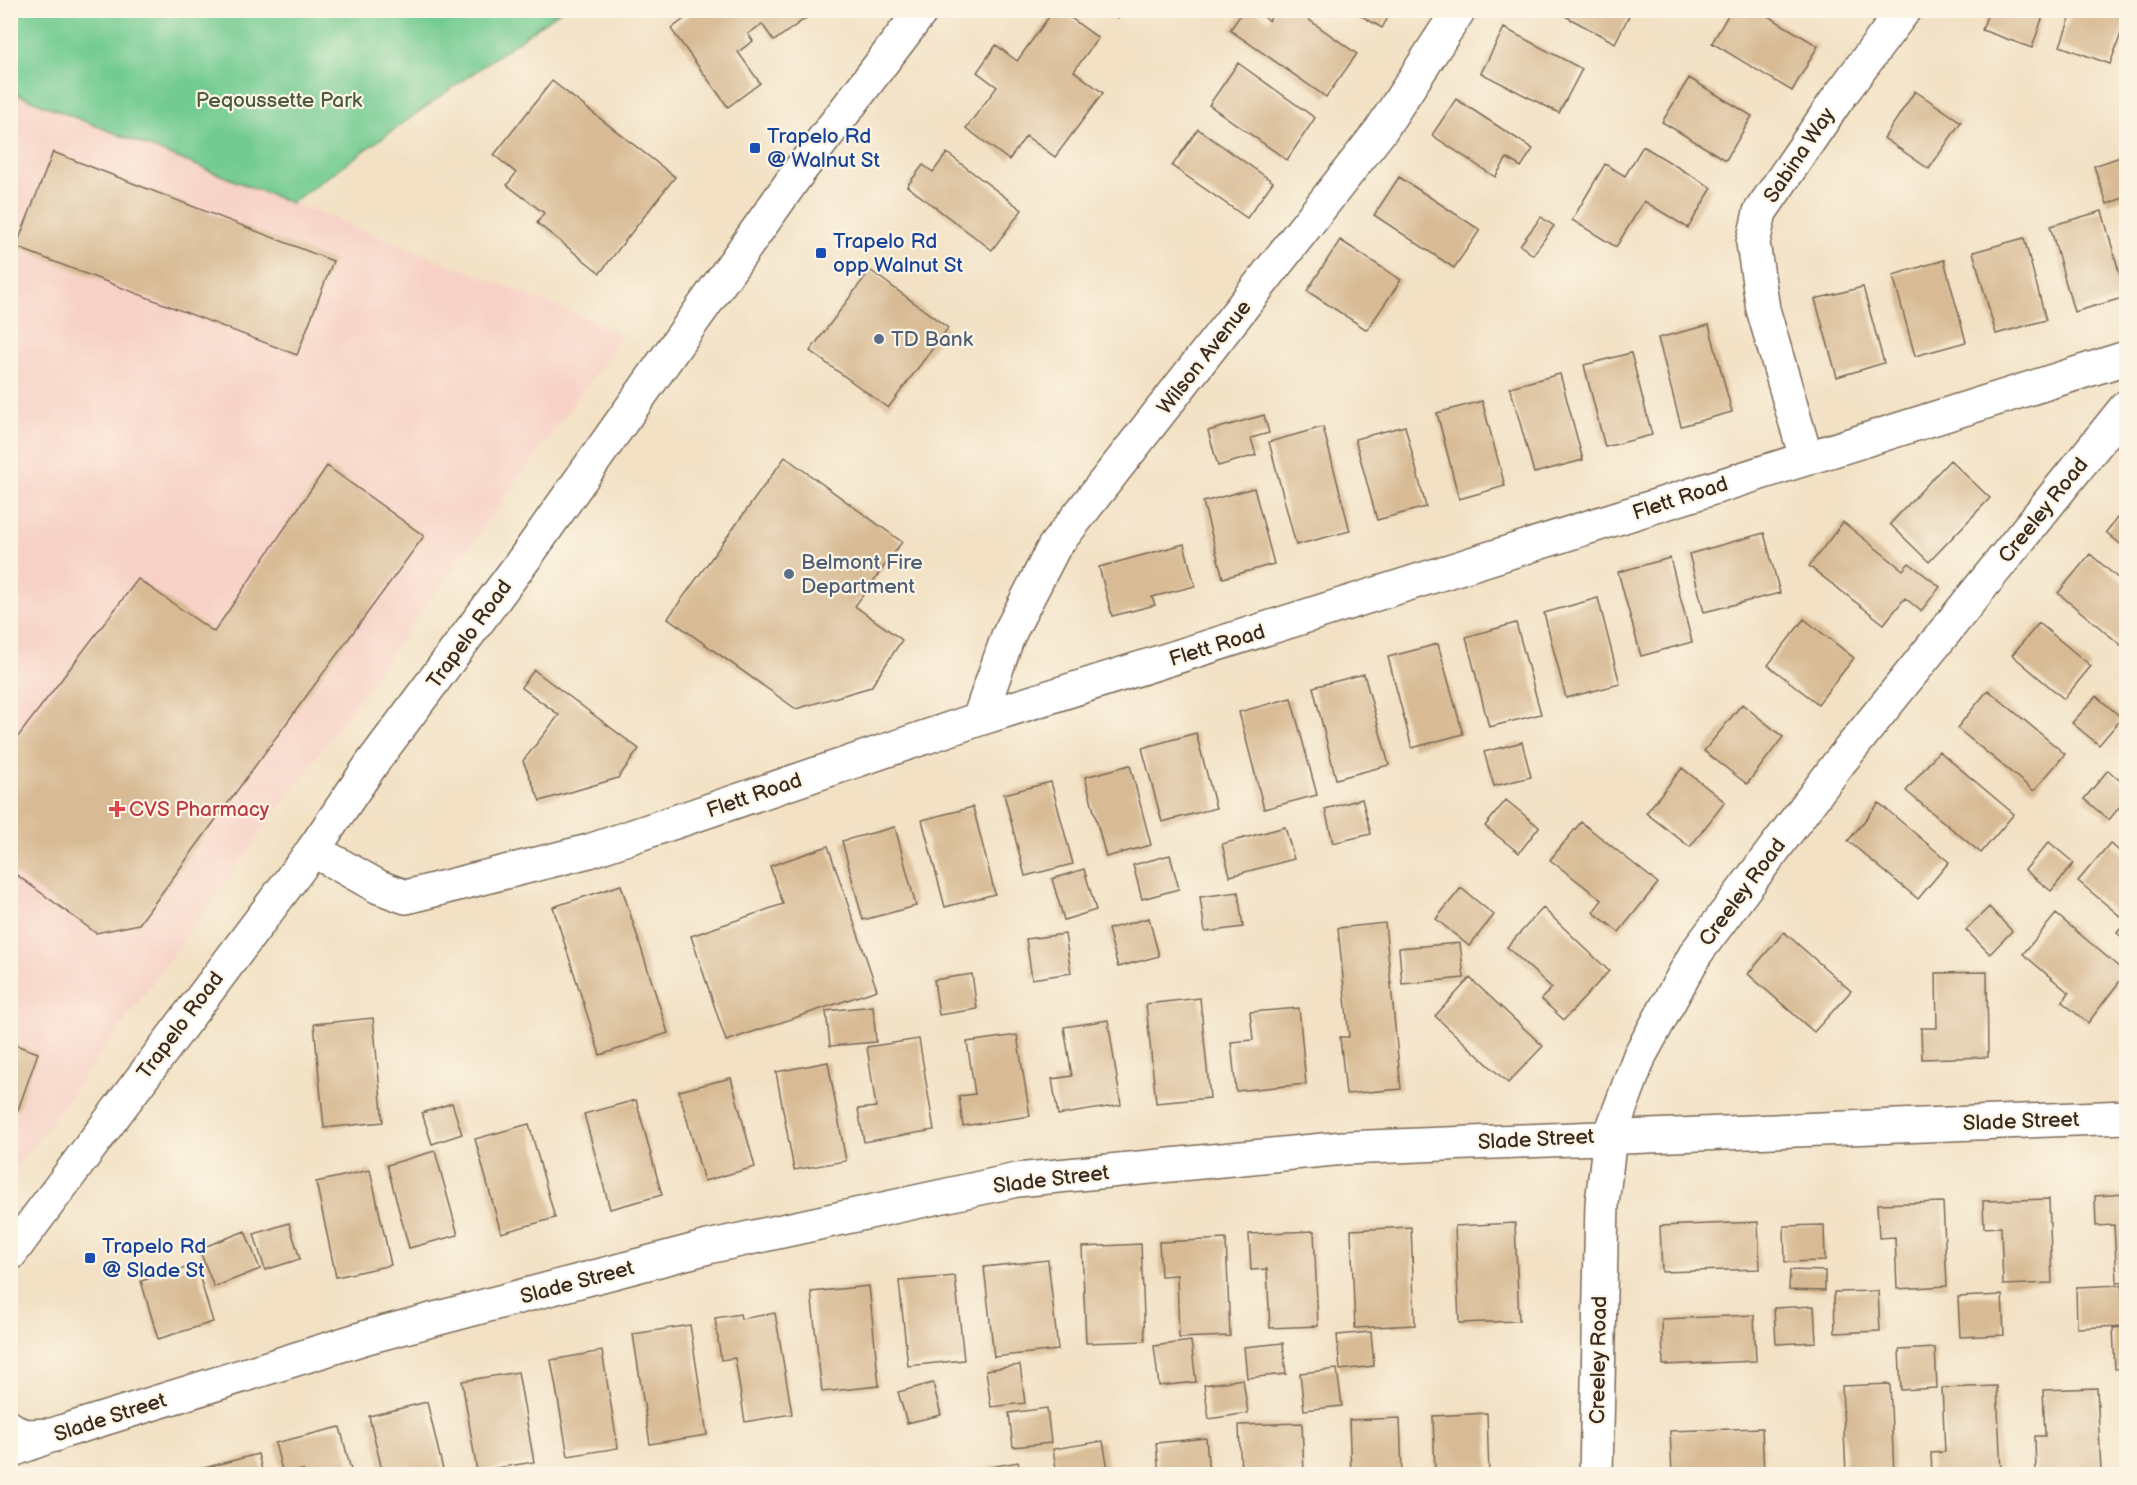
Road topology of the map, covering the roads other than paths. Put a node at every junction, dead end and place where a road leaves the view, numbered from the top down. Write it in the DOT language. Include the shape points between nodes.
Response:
graph roads {
  1 [pos="922,10"];
  2 [pos="1459,10"];
  3 [pos="1904,10"];
  4 [pos="2127,358"];
  5 [pos="2127,407"];
  6 [pos="1806,458"];
  7 [pos="979,720"];
  8 [pos="313,850"];
  9 [pos="2125,1115"];
  10 [pos="1610,1136"];
  11 [pos="10,1254"];
  12 [pos="10,1428"];
  13 [pos="54,1435"];
  14 [pos="10,1451"];
  15 [pos="1596,1474"];
  1 -- 8 [label="street, Trapelo Road" via="800,170"];
  2 -- 7 [label="street, Wilson Avenue" via="1381,130 1054,547 1008,636"];
  3 -- 6 [label="street, Sabina Way" via="1760,212 1755,233 1753,243 1763,309"];
  4 -- 6 [label="street, Flett Road"];
  5 -- 10 [label="street, Creeley Road" via="1839,763 1696,953 1640,1055"];
  6 -- 7 [label="street, Flett Road"];
  7 -- 8 [label="street, Flett Road" via="589,850 406,897"];
  8 -- 11 [label="street, Trapelo Road"];
  9 -- 10 [label="street, Slade Street"];
  10 -- 13 [label="street, Slade Street" via="1344,1148 1017,1180 708,1247 367,1337"];
  10 -- 15 [label="street, Creeley Road" via="1602,1203"];
  12 -- 13 [label="street" via="22,1436"];
  13 -- 14 [label="street, Slade Street"];
}
